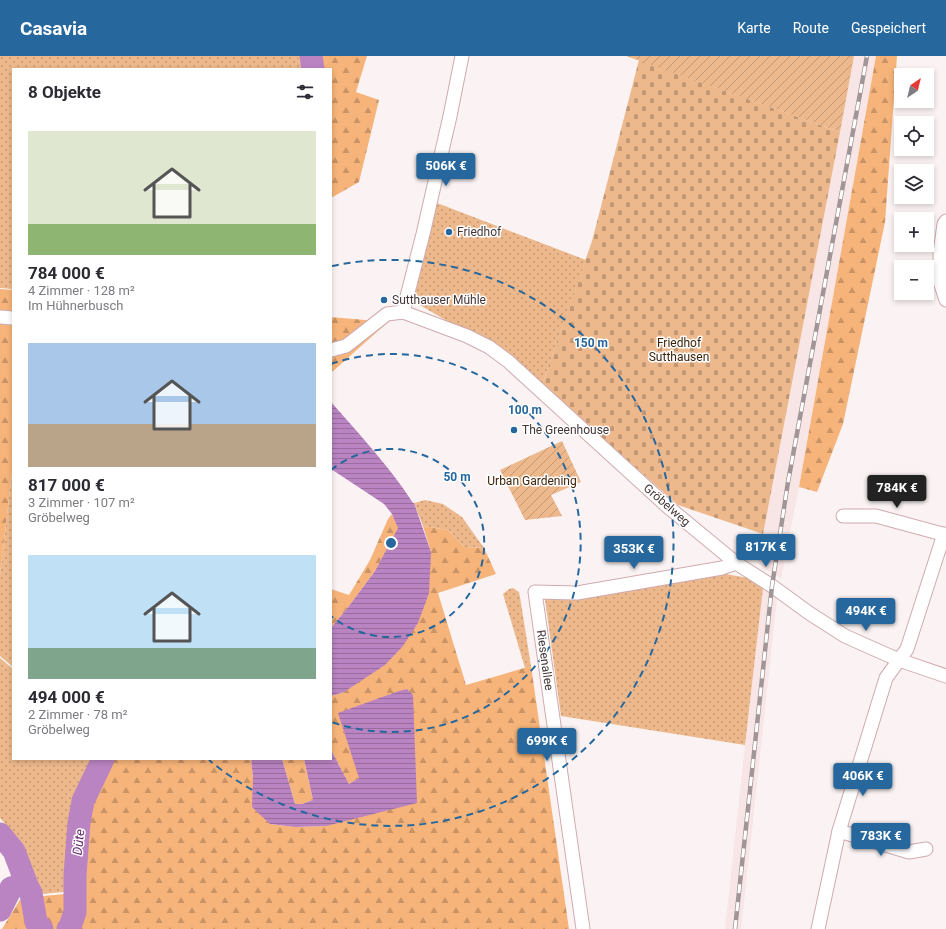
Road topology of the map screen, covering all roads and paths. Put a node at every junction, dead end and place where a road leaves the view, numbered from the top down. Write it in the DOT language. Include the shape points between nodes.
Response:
graph roads {
  1 [pos="462,56"];
  2 [pos="946,221"];
  3 [pos="946,300"];
  4 [pos="403,312"];
  5 [pos="0,317"];
  6 [pos="12,318"];
  7 [pos="332,350"];
  8 [pos="843,516"];
  9 [pos="945,535"];
  10 [pos="736,563"];
  11 [pos="899,660"];
  12 [pos="946,676"];
  13 [pos="839,831"];
  14 [pos="926,849"];
  15 [pos="583,929"];
  16 [pos="818,929"];
  1 -- 4 [label="street"];
  2 -- 3 [label="street" via="940,253 940,282"];
  4 -- 7 [label="street" via="387,314 346,346"];
  4 -- 10 [label="street, Gröbelweg" via="467,336 508,362 668,507"];
  5 -- 6 [label="street"];
  8 -- 9 [label="street" via="876,516"];
  9 -- 11 [label="street" via="907,649"];
  10 -- 11 [label="street, Gröbelweg" via="845,636"];
  10 -- 15 [label="street, Riesenallee" via="722,568 577,593 535,592"];
  11 -- 12 [label="street, Gröbelweg"];
  11 -- 13 [label="street" via="886,678"];
  13 -- 14 [label="street" via="909,852"];
  13 -- 16 [label="street"];
}
